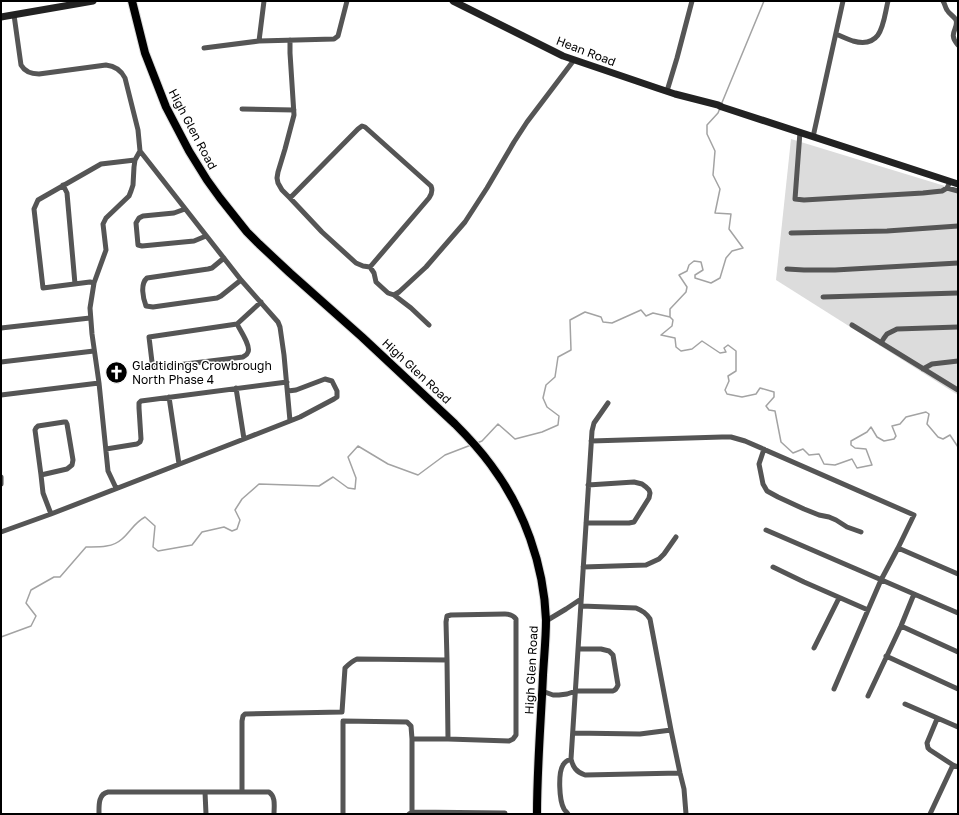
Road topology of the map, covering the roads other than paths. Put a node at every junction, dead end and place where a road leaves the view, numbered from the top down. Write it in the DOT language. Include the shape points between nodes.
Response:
graph roads {
  1 [pos="93,1"];
  2 [pos="132,1"];
  3 [pos="264,1"];
  4 [pos="347,1"];
  5 [pos="453,1"];
  6 [pos="692,1"];
  7 [pos="843,1"];
  8 [pos="888,1"];
  9 [pos="943,1"];
  10 [pos="14,15"];
  11 [pos="1,17"];
  12 [pos="836,34"];
  13 [pos="259,40"];
  14 [pos="290,40"];
  15 [pos="958,45"];
  16 [pos="204,48"];
  17 [pos="574,60"];
  18 [pos="667,91"];
  19 [pos="242,109"];
  20 [pos="294,110"];
  21 [pos="800,132"];
  22 [pos="813,137"];
  23 [pos="140,151"];
  24 [pos="135,160"];
  25 [pos="958,184"];
  26 [pos="949,185"];
  27 [pos="64,186"];
  28 [pos="958,191"];
  29 [pos="290,198"];
  30 [pos="185,209"];
  31 [pos="958,226"];
  32 [pos="791,233"];
  33 [pos="206,236"];
  34 [pos="224,258"];
  35 [pos="958,263"];
  36 [pos="370,267"];
  37 [pos="787,269"];
  38 [pos="241,280"];
  39 [pos="94,283"];
  40 [pos="75,284"];
  41 [pos="958,293"];
  42 [pos="394,295"];
  43 [pos="823,297"];
  44 [pos="261,302"];
  45 [pos="90,318"];
  46 [pos="237,324"];
  47 [pos="429,325"];
  48 [pos="852,325"];
  49 [pos="958,327"];
  50 [pos="1,328"];
  51 [pos="881,343"];
  52 [pos="94,351"];
  53 [pos="958,361"];
  54 [pos="1,362"];
  55 [pos="923,369"];
  56 [pos="287,382"];
  57 [pos="99,383"];
  58 [pos="236,388"];
  59 [pos="958,390"];
  60 [pos="288,391"];
  61 [pos="1,395"];
  62 [pos="169,397"];
  63 [pos="608,403"];
  64 [pos="290,421"];
  65 [pos="244,439"];
  66 [pos="591,442"];
  67 [pos="106,449"];
  68 [pos="764,449"];
  69 [pos="178,464"];
  70 [pos="41,475"];
  71 [pos="1,477"];
  72 [pos="1,484"];
  73 [pos="588,485"];
  74 [pos="116,488"];
  75 [pos="51,514"];
  76 [pos="586,524"];
  77 [pos="766,530"];
  78 [pos="1,532"];
  79 [pos="861,532"];
  80 [pos="676,537"];
  81 [pos="898,548"];
  82 [pos="583,567"];
  83 [pos="773,567"];
  84 [pos="958,574"];
  85 [pos="881,580"];
  86 [pos="914,594"];
  87 [pos="839,598"];
  88 [pos="581,599"];
  89 [pos="581,606"];
  90 [pos="868,610"];
  91 [pos="958,613"];
  92 [pos="546,620"];
  93 [pos="901,626"];
  94 [pos="814,648"];
  95 [pos="578,649"];
  96 [pos="958,652"];
  97 [pos="886,656"];
  98 [pos="447,660"];
  99 [pos="834,689"];
  100 [pos="958,689"];
  101 [pos="542,691"];
  102 [pos="576,691"];
  103 [pos="868,696"];
  104 [pos="905,704"];
  105 [pos="342,712"];
  106 [pos="936,719"];
  107 [pos="342,721"];
  108 [pos="958,727"];
  109 [pos="670,730"];
  110 [pos="572,733"];
  111 [pos="412,739"];
  112 [pos="448,739"];
  113 [pos="571,759"];
  114 [pos="956,766"];
  115 [pos="680,773"];
  116 [pos="205,792"];
  117 [pos="242,792"];
  118 [pos="410,813"];
  119 [pos="505,813"];
  120 [pos="99,814"];
  121 [pos="206,814"];
  122 [pos="274,814"];
  123 [pos="343,814"];
  124 [pos="467,814"];
  125 [pos="537,814"];
  126 [pos="568,814"];
  127 [pos="686,814"];
  128 [pos="930,814"];
  1 -- 10 [label="street"];
  2 -- 92 [label="main road, High Glen Road" via="145,53 166,107 188,151 220,198 259,244 455,424 482,454 503,484 524,521 534,550"];
  3 -- 13 [label="street"];
  4 -- 14 [label="street" via="338,36 334,39"];
  5 -- 17 [label="street, Hean Road"];
  6 -- 18 [label="street"];
  7 -- 12 [label="street"];
  8 -- 12 [label="street" via="880,33 876,39 862,42"];
  9 -- 15 [label="street" via="956,21 953,33"];
  10 -- 11 [label="street"];
  10 -- 23 [label="street" via="21,65 28,73 39,74 106,65 122,73 138,130"];
  12 -- 22 [label="street"];
  13 -- 14 [label="street"];
  13 -- 16 [label="street"];
  14 -- 20 [label="street"];
  17 -- 18 [label="street, Hean Road"];
  17 -- 42 [label="street" via="527,122 465,222 426,267"];
  18 -- 21 [label="street, Hean Road"];
  19 -- 20 [label="street"];
  20 -- 29 [label="street" via="277,178 282,190"];
  21 -- 22 [label="street, Hean Road"];
  21 -- 26 [label="street" via="795,199 917,194 942,191"];
  22 -- 26 [label="street, Hean Road"];
  23 -- 24 [label="street"];
  23 -- 30 [label="street"];
  24 -- 27 [label="street" via="101,164"];
  24 -- 39 [label="street" via="129,196 106,218 106,250"];
  25 -- 26 [label="street, Hean Road"];
  26 -- 28 [label="street"];
  27 -- 40 [label="street" via="67,193"];
  27 -- 40 [label="street" via="38,200 34,209 43,288"];
  29 -- 36 [label="street" via="356,264"];
  29 -- 36 [label="street" via="358,129 365,127 431,186 432,190 429,198"];
  30 -- 33 [label="street"];
  30 -- 33 [label="street" via="139,218 136,224 138,245 194,241"];
  31 -- 32 [label="street" via="887,231"];
  33 -- 34 [label="street"];
  34 -- 38 [label="street"];
  34 -- 38 [label="street" via="212,268 148,278 143,287 146,306 217,298"];
  35 -- 37 [label="street" via="834,270"];
  36 -- 42 [label="street" via="376,282"];
  38 -- 44 [label="street"];
  39 -- 40 [label="street"];
  39 -- 45 [label="street"];
  41 -- 43 [label="street"];
  42 -- 47 [label="street"];
  44 -- 46 [label="street"];
  44 -- 56 [label="street" via="280,327"];
  45 -- 50 [label="street"];
  45 -- 52 [label="street"];
  46 -- 46 [label="street" via="149,337 153,366 243,357 249,351"];
  48 -- 51 [label="street"];
  49 -- 51 [label="street" via="897,329 888,334"];
  51 -- 55 [label="street"];
  52 -- 54 [label="street"];
  52 -- 57 [label="street"];
  53 -- 55 [label="street" via="932,364"];
  55 -- 59 [label="street"];
  56 -- 58 [label="street"];
  56 -- 60 [label="street"];
  57 -- 61 [label="street"];
  57 -- 67 [label="street"];
  58 -- 62 [label="street"];
  58 -- 65 [label="street"];
  60 -- 64 [label="street"];
  60 -- 64 [label="street" via="326,379 332,381 338,391 334,399"];
  62 -- 67 [label="street" via="139,403 139,443"];
  62 -- 69 [label="street"];
  63 -- 66 [label="street" via="594,423"];
  64 -- 65 [label="street"];
  65 -- 69 [label="street"];
  66 -- 68 [label="street" via="732,437"];
  66 -- 73 [label="street"];
  67 -- 74 [label="street" via="108,471"];
  68 -- 79 [label="street" via="759,464 763,484 768,491"];
  68 -- 81 [label="street" via="914,515"];
  69 -- 74 [label="street"];
  70 -- 70 [label="street" via="35,430 38,426 66,422 72,465 67,469"];
  70 -- 75 [label="street" via="43,494"];
  71 -- 72 [label="street"];
  73 -- 76 [label="street"];
  73 -- 76 [label="street" via="634,482 642,484 650,494 634,522"];
  74 -- 75 [label="street"];
  75 -- 78 [label="street"];
  76 -- 82 [label="street"];
  77 -- 85 [label="street"];
  80 -- 82 [label="street" via="659,559 646,565"];
  81 -- 84 [label="street"];
  81 -- 85 [label="street"];
  82 -- 88 [label="street"];
  83 -- 87 [label="street"];
  85 -- 86 [label="street"];
  85 -- 90 [label="street"];
  86 -- 91 [label="street"];
  86 -- 93 [label="street"];
  87 -- 90 [label="street"];
  87 -- 94 [label="street"];
  88 -- 89 [label="street"];
  88 -- 92 [label="street"];
  89 -- 95 [label="street"];
  89 -- 109 [label="street" via="636,608 642,610 650,619"];
  90 -- 99 [label="street"];
  92 -- 101 [label="main road, High Glen Road"];
  93 -- 96 [label="street"];
  93 -- 97 [label="street"];
  95 -- 102 [label="street"];
  95 -- 102 [label="street" via="601,648 610,651 613,655 618,688 613,691"];
  97 -- 100 [label="street"];
  97 -- 103 [label="street"];
  98 -- 105 [label="street" via="357,659 345,668"];
  98 -- 112 [label="street"];
  98 -- 112 [label="street" via="447,616 510,614 516,619 514,738 509,741"];
  101 -- 102 [label="street" via="553,695"];
  101 -- 125 [label="main road, High Glen Road"];
  102 -- 110 [label="street"];
  104 -- 106 [label="street"];
  105 -- 107 [label="street"];
  105 -- 117 [label="street" via="245,714 242,720"];
  106 -- 108 [label="street"];
  106 -- 114 [label="street" via="927,745 930,750"];
  107 -- 111 [label="street" via="408,722 411,726"];
  107 -- 123 [label="street"];
  109 -- 110 [label="street" via="640,734"];
  109 -- 115 [label="street"];
  110 -- 113 [label="street"];
  111 -- 112 [label="street"];
  111 -- 118 [label="street"];
  113 -- 115 [label="street" via="575,770 585,775"];
  113 -- 126 [label="street" via="562,766 560,775 561,799"];
  114 -- 128 [label="street"];
  115 -- 127 [label="street"];
  116 -- 117 [label="street"];
  116 -- 120 [label="street" via="104,792 99,802"];
  116 -- 121 [label="street"];
  117 -- 122 [label="street" via="271,793 274,799"];
  118 -- 124 [label="street"];
  119 -- 124 [label="street"];
}
